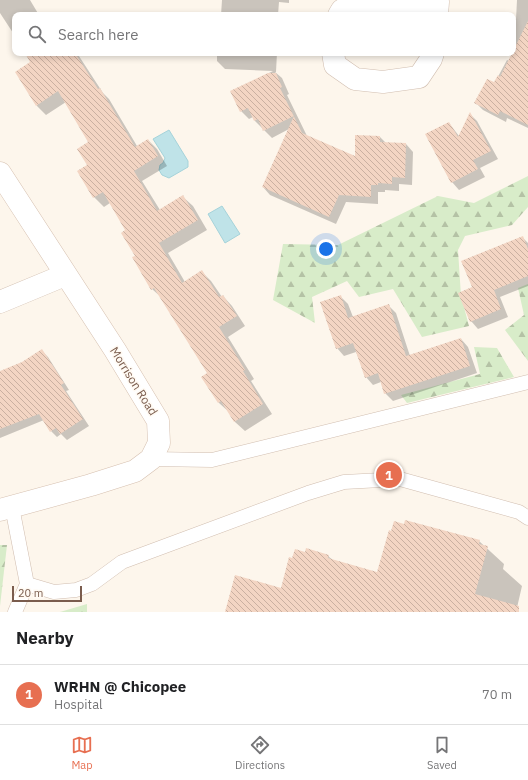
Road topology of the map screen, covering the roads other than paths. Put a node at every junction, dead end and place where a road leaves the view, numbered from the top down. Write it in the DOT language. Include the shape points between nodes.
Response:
graph roads {
  1 [pos="438,6"];
  2 [pos="341,12"];
  3 [pos="334,56"];
  4 [pos="432,56"];
  5 [pos="0,173"];
  6 [pos="65,274"];
  7 [pos="0,302"];
  8 [pos="528,382"];
  9 [pos="151,459"];
  10 [pos="6,508"];
  11 [pos="528,518"];
  12 [pos="27,584"];
  13 [pos="15,612"];
  1 -- 2 [label="street" via="362,1"];
  3 -- 4 [label="street" via="335,65 355,79 383,82 419,77"];
  5 -- 6 [label="street, Morrison Road"];
  6 -- 7 [label="street"];
  6 -- 9 [label="street, Morrison Road" via="158,421 159,443"];
  8 -- 9 [label="lane" via="212,460"];
  9 -- 10 [label="street, Morrison Road" via="135,471 112,479"];
  10 -- 12 [label="lane"];
  11 -- 12 [label="lane" via="519,512 400,479 344,482 122,562 92,584 76,590 54,592"];
  12 -- 13 [label="lane"];
}
